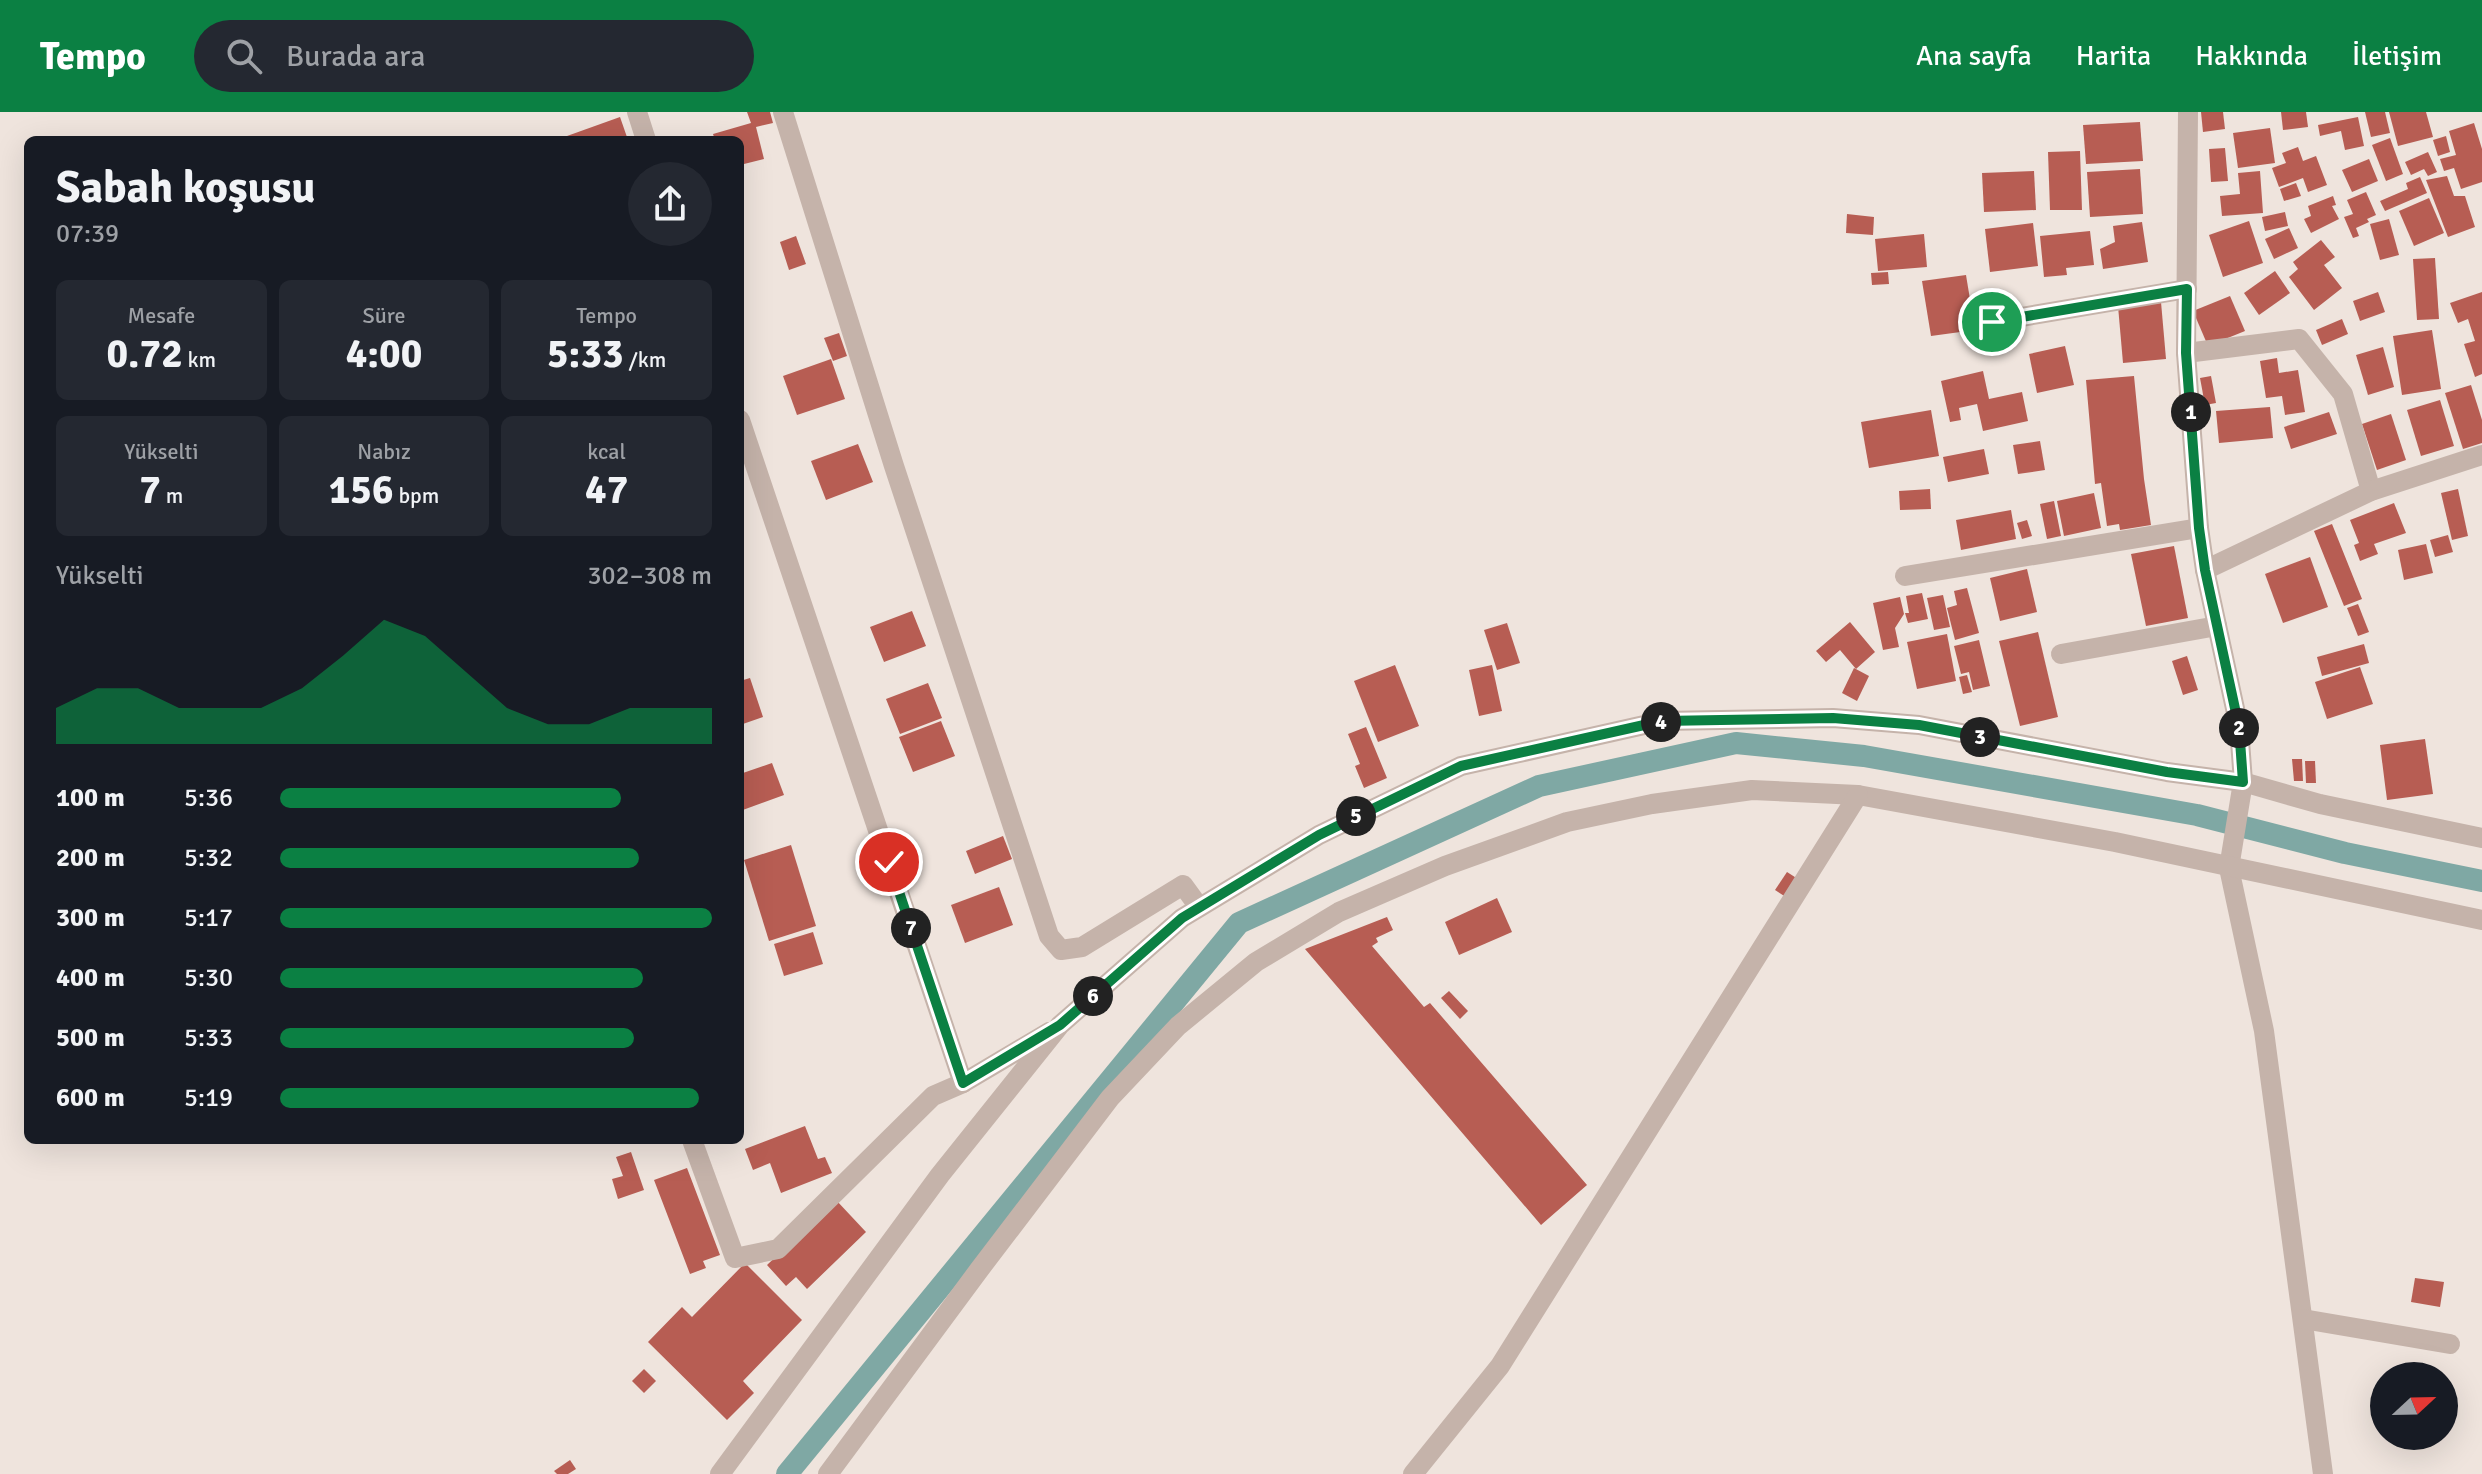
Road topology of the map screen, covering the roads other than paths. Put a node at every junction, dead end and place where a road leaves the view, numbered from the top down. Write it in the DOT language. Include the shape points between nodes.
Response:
graph roads {
  1 [pos="637,112"];
  2 [pos="783,112"];
  3 [pos="2188,112"];
  4 [pos="645,136"];
  5 [pos="2187,289"];
  6 [pos="1992,322"];
  7 [pos="2186,353"];
  8 [pos="744,432"];
  9 [pos="2482,455"];
  10 [pos="2371,491"];
  11 [pos="2199,528"];
  12 [pos="2205,570"];
  13 [pos="1905,576"];
  14 [pos="2217,626"];
  15 [pos="2061,654"];
  16 [pos="2242,790"];
  17 [pos="1858,795"];
  18 [pos="2482,838"];
  19 [pos="2229,868"];
  20 [pos="1199,907"];
  21 [pos="2482,920"];
  22 [pos="1060,1025"];
  23 [pos="963,1083"];
  24 [pos="693,1144"];
  25 [pos="2303,1319"];
  26 [pos="2450,1344"];
  27 [pos="720,1474"];
  28 [pos="828,1474"];
  29 [pos="1413,1474"];
  30 [pos="2323,1474"];
  1 -- 4 [label="street"];
  2 -- 20 [label="street" via="1049,936 1061,950 1082,947 1183,885"];
  3 -- 5 [label="street"];
  5 -- 6 [label="street"];
  5 -- 7 [label="street"];
  7 -- 10 [label="street" via="2299,339 2343,394"];
  7 -- 11 [label="street"];
  8 -- 23 [label="street"];
  9 -- 10 [label="street"];
  10 -- 12 [label="street"];
  11 -- 12 [label="street"];
  11 -- 13 [label="street"];
  12 -- 14 [label="street"];
  14 -- 15 [label="street"];
  14 -- 16 [label="street" via="2239,727"];
  16 -- 18 [label="street"];
  16 -- 19 [label="street"];
  16 -- 20 [label="street" via="1919,725 1833,718 1662,721 1461,766 1319,835"];
  17 -- 19 [label="street"];
  17 -- 28 [label="street" via="1752,790 1567,822 1339,912 1256,962 1178,1026 1110,1098"];
  17 -- 29 [label="street" via="1500,1366"];
  19 -- 21 [label="street"];
  19 -- 25 [label="street" via="2264,1031"];
  20 -- 22 [label="street"];
  22 -- 23 [label="street"];
  22 -- 27 [label="street" via="940,1175"];
  23 -- 24 [label="street" via="933,1096 778,1249 735,1258"];
  25 -- 26 [label="street"];
  25 -- 30 [label="street"];
}
